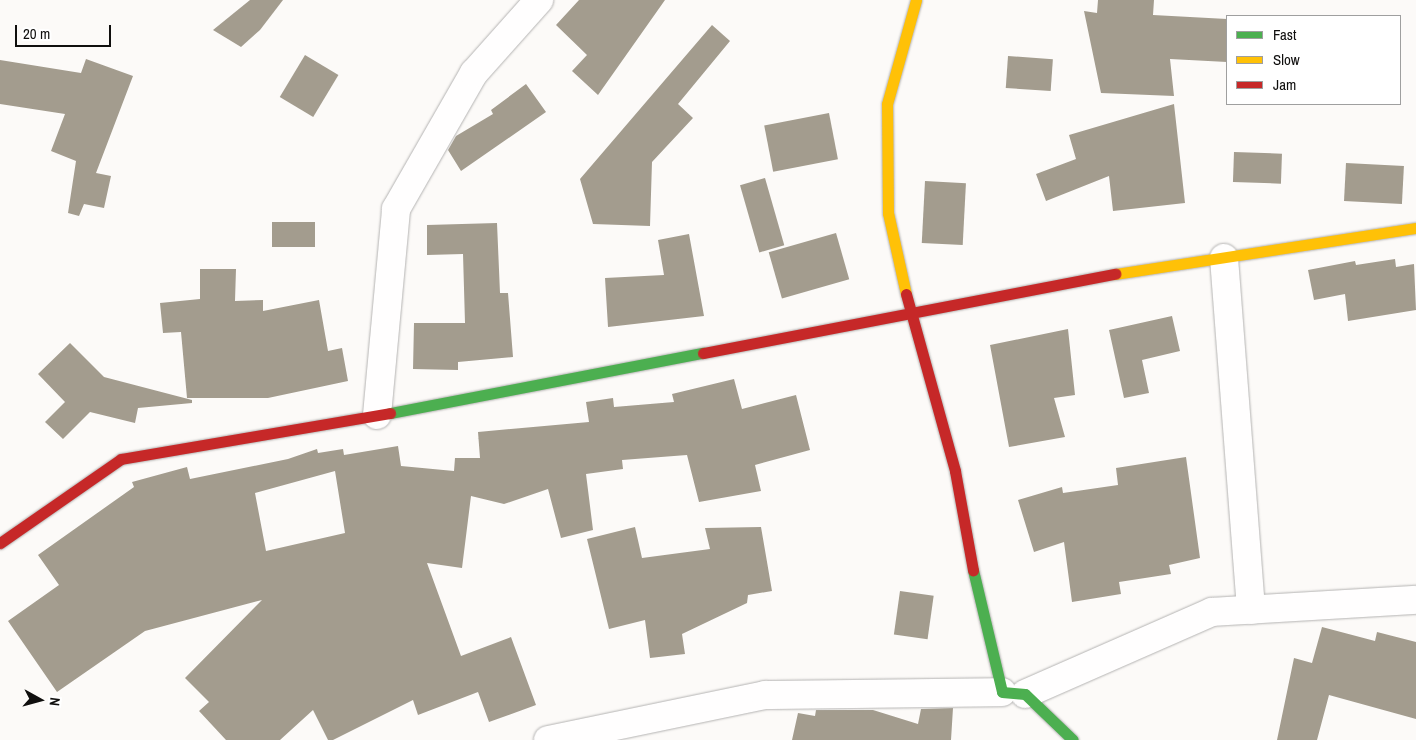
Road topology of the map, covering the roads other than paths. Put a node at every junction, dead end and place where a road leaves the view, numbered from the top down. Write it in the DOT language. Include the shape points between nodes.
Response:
graph roads {
  1 [pos="539,0"];
  2 [pos="916,0"];
  3 [pos="1416,228"];
  4 [pos="1224,258"];
  5 [pos="910,313"];
  6 [pos="377,415"];
  7 [pos="0,543"];
  8 [pos="1416,600"];
  9 [pos="1251,610"];
  10 [pos="1014,693"];
  11 [pos="548,740"];
  12 [pos="1073,740"];
  1 -- 6 [label="street" via="474,73 396,209"];
  2 -- 5 [label="street" via="887,104 888,213"];
  3 -- 4 [label="street"];
  4 -- 5 [label="street" via="1098,277"];
  4 -- 9 [label="street"];
  5 -- 6 [label="street"];
  5 -- 10 [label="street" via="955,471 960,513"];
  6 -- 7 [label="street" via="121,459"];
  8 -- 9 [label="street"];
  9 -- 10 [label="street" via="1212,612"];
  10 -- 11 [label="street" via="765,695"];
  10 -- 12 [label="street"];
}
